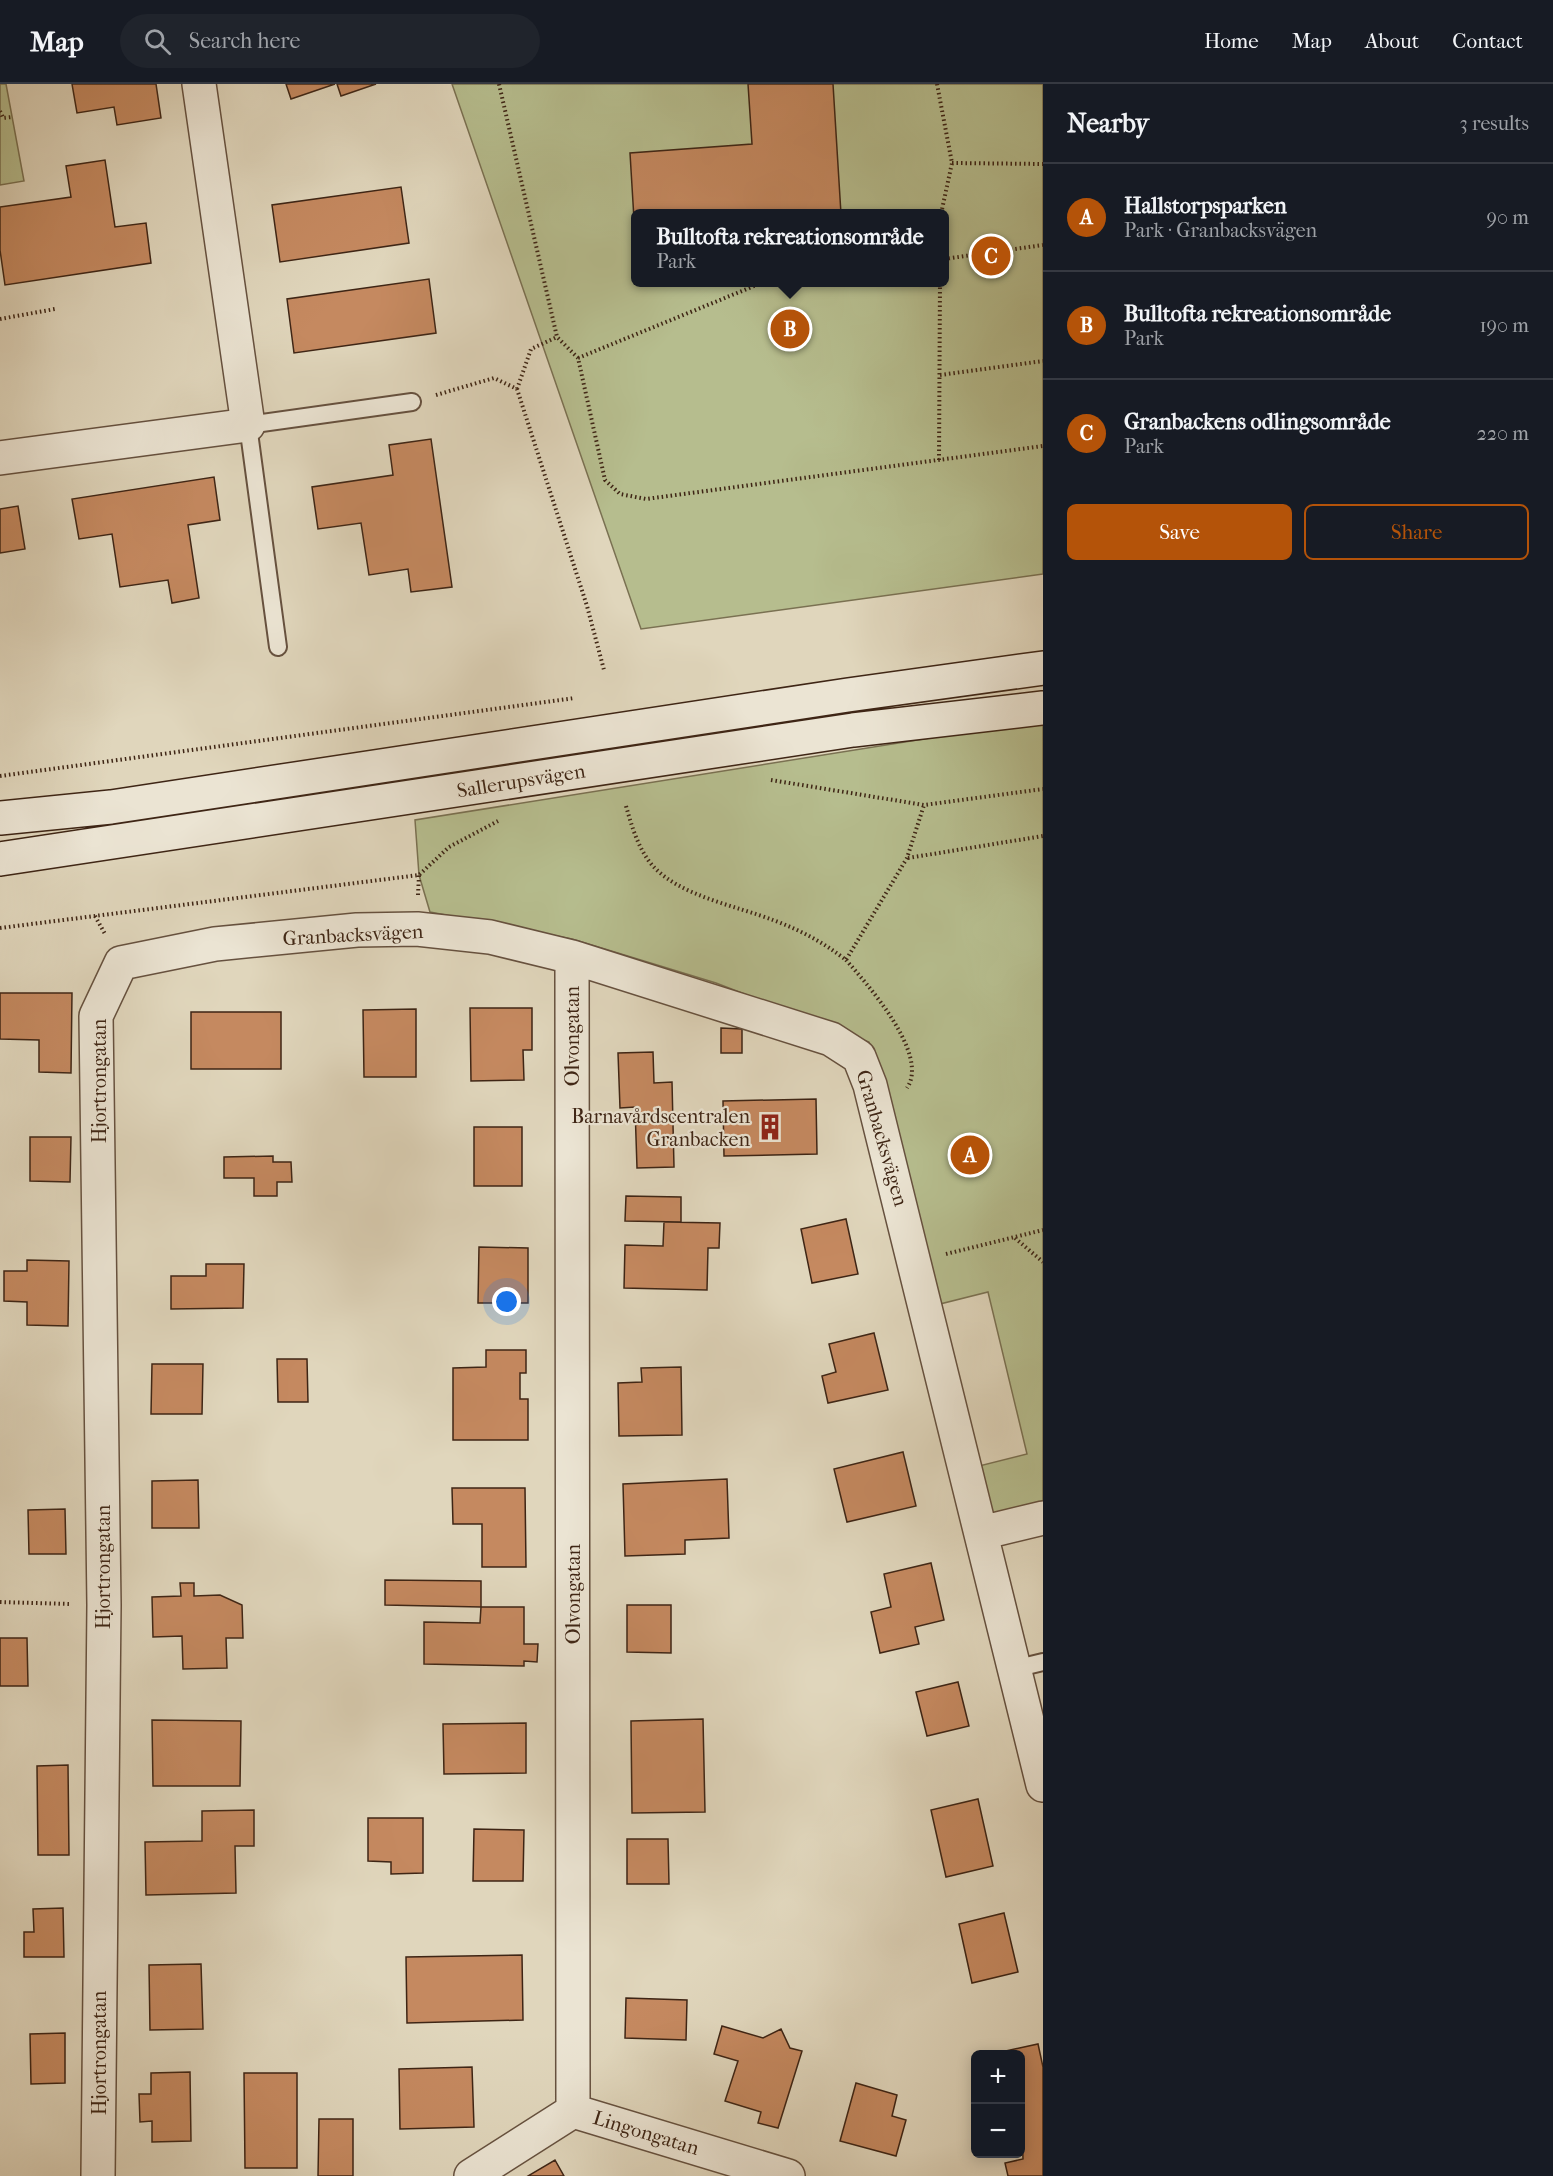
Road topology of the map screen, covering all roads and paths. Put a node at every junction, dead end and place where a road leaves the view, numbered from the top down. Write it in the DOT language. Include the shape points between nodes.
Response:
graph roads {
  1 [pos="199,84"];
  2 [pos="499,84"];
  3 [pos="938,84"];
  4 [pos="0,111"];
  5 [pos="12,117"];
  6 [pos="952,163"];
  7 [pos="1043,164"];
  8 [pos="942,209"];
  9 [pos="1043,245"];
  10 [pos="949,257"];
  11 [pos="752,287"];
  12 [pos="940,287"];
  13 [pos="55,309"];
  14 [pos="0,319"];
  15 [pos="557,337"];
  16 [pos="578,358"];
  17 [pos="1043,361"];
  18 [pos="939,375"];
  19 [pos="517,389"];
  20 [pos="412,402"];
  21 [pos="248,425"];
  22 [pos="1043,446"];
  23 [pos="0,458"];
  24 [pos="939,460"];
  25 [pos="278,647"];
  26 [pos="1043,668"];
  27 [pos="604,670"];
  28 [pos="1043,708"];
  29 [pos="762,778"];
  30 [pos="1043,789"];
  31 [pos="924,805"];
  32 [pos="626,806"];
  33 [pos="0,818"];
  34 [pos="509,818"];
  35 [pos="1043,836"];
  36 [pos="907,858"];
  37 [pos="0,859"];
  38 [pos="0,928"];
  39 [pos="572,957"];
  40 [pos="121,963"];
  41 [pos="1043,1230"];
  42 [pos="1014,1238"];
  43 [pos="916,1261"];
  44 [pos="1043,1262"];
  45 [pos="1043,1518"];
  46 [pos="981,1533"];
  47 [pos="0,1602"];
  48 [pos="104,1605"];
  49 [pos="1029,1665"];
  50 [pos="1043,1785"];
  51 [pos="573,2111"];
  52 [pos="98,2176"];
  53 [pos="471,2176"];
  54 [pos="788,2176"];
  1 -- 21 [label="street"];
  2 -- 15 [label="path"];
  3 -- 6 [label="path"];
  4 -- 5 [label="path" via="3,118"];
  6 -- 7 [label="path"];
  6 -- 8 [label="path"];
  9 -- 10 [label="path"];
  11 -- 16 [label="path"];
  12 -- 18 [label="path"];
  13 -- 14 [label="path"];
  15 -- 16 [label="path"];
  15 -- 19 [label="path" via="531,349"];
  16 -- 24 [label="path" via="605,480 620,495 646,499"];
  17 -- 18 [label="path"];
  18 -- 24 [label="path"];
  19 -- 20 [label="path" via="494,378"];
  19 -- 27 [label="path"];
  20 -- 21 [label="lane"];
  21 -- 23 [label="street"];
  21 -- 25 [label="lane"];
  22 -- 24 [label="path"];
  26 -- 33 [label="street, Sallerupsvägen" via="111,807"];
  28 -- 37 [label="street, Sallerupsvägen" via="854,730"];
  29 -- 31 [label="path"];
  30 -- 31 [label="path"];
  31 -- 36 [label="path"];
  32 -- 36 [label="path" via="633,834 653,866 676,883 799,930 846,960"];
  34 -- 38 [label="path" via="489,824 450,847 418,875"];
  35 -- 36 [label="path"];
  39 -- 40 [label="street, Granbacksvägen" via="490,937 417,929 357,930 215,944"];
  39 -- 43 [label="street, Granbacksvägen" via="831,1039 859,1057 870,1085"];
  39 -- 51 [label="street, Olvongatan"];
  40 -- 48 [label="street, Hjortrongatan" via="96,1016"];
  41 -- 42 [label="path"];
  42 -- 43 [label="path"];
  42 -- 44 [label="path"];
  43 -- 46 [label="street, Granbacksvägen"];
  45 -- 46 [label="street"];
  46 -- 49 [label="street, Granbacksvägen"];
  47 -- 48 [label="path"];
  48 -- 52 [label="street, Hjortrongatan"];
  49 -- 50 [label="street, Granbacksvägen"];
  51 -- 53 [label="street"];
  51 -- 54 [label="street, Lingongatan"];
}
